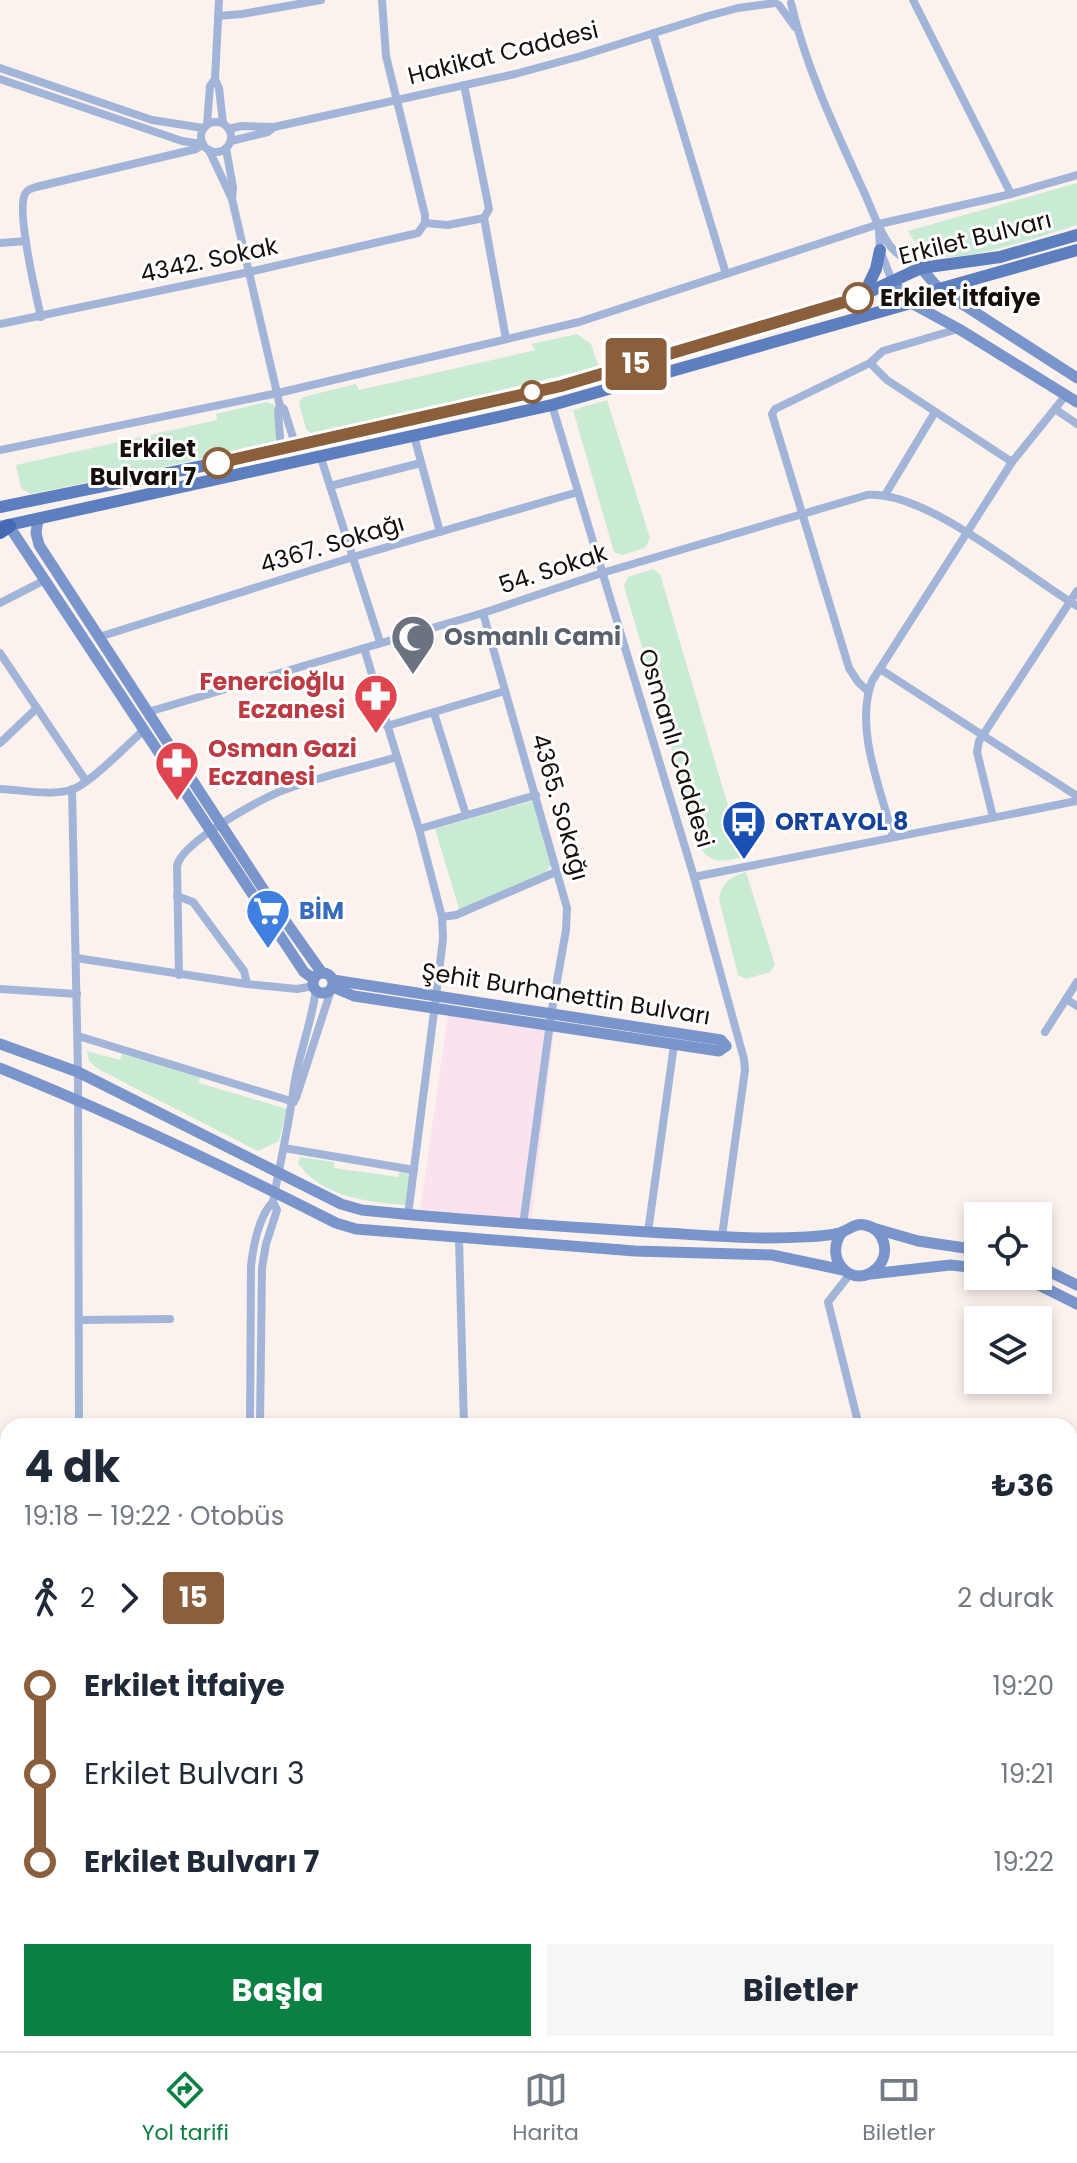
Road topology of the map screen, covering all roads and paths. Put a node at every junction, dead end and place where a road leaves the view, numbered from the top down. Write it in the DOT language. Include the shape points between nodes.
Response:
graph roads {
  1 [pos="219,0"];
  2 [pos="321,0"];
  3 [pos="382,0"];
  4 [pos="748,0"];
  5 [pos="913,0"];
  6 [pos="793,2"];
  7 [pos="776,3"];
  8 [pos="738,8"];
  9 [pos="218,16"];
  10 [pos="798,31"];
  11 [pos="653,33"];
  12 [pos="0,68"];
  13 [pos="0,79"];
  14 [pos="215,79"];
  15 [pos="464,85"];
  16 [pos="396,100"];
  17 [pos="205,126"];
  18 [pos="226,126"];
  19 [pos="274,127"];
  20 [pos="228,145"];
  21 [pos="206,147"];
  22 [pos="1077,175"];
  23 [pos="1011,194"];
  24 [pos="232,199"];
  25 [pos="484,218"];
  26 [pos="879,224"];
  27 [pos="424,225"];
  28 [pos="1077,235"];
  29 [pos="26,241"];
  30 [pos="0,243"];
  31 [pos="880,250"];
  32 [pos="1077,250"];
  33 [pos="921,268"];
  34 [pos="249,272"];
  35 [pos="726,274"];
  36 [pos="892,281"];
  37 [pos="939,289"];
  38 [pos="864,294"];
  39 [pos="911,303"];
  40 [pos="41,317"];
  41 [pos="0,324"];
  42 [pos="959,329"];
  43 [pos="506,339"];
  44 [pos="870,363"];
  45 [pos="1076,374"];
  46 [pos="278,393"];
  47 [pos="1072,399"];
  48 [pos="552,405"];
  49 [pos="280,406"];
  50 [pos="1055,409"];
  51 [pos="935,412"];
  52 [pos="1077,424"];
  53 [pos="414,436"];
  54 [pos="296,447"];
  55 [pos="0,450"];
  56 [pos="281,450"];
  57 [pos="321,458"];
  58 [pos="1012,462"];
  59 [pos="421,463"];
  60 [pos="330,486"];
  61 [pos="578,492"];
  62 [pos="885,495"];
  63 [pos="0,507"];
  64 [pos="801,513"];
  65 [pos="38,519"];
  66 [pos="3,528"];
  67 [pos="440,532"];
  68 [pos="966,534"];
  69 [pos="353,557"];
  70 [pos="602,573"];
  71 [pos="45,580"];
  72 [pos="1077,591"];
  73 [pos="0,603"];
  74 [pos="1074,604"];
  75 [pos="483,613"];
  76 [pos="99,637"];
  77 [pos="380,642"];
  78 [pos="364,648"];
  79 [pos="0,653"];
  80 [pos="880,669"];
  81 [pos="505,691"];
  82 [pos="868,691"];
  83 [pos="37,708"];
  84 [pos="148,712"];
  85 [pos="434,713"];
  86 [pos="387,726"];
  87 [pos="145,729"];
  88 [pos="982,735"];
  89 [pos="0,743"];
  90 [pos="397,757"];
  91 [pos="86,781"];
  92 [pos="0,789"];
  93 [pos="72,789"];
  94 [pos="536,795"];
  95 [pos="1077,798"];
  96 [pos="466,815"];
  97 [pos="993,817"];
  98 [pos="216,828"];
  99 [pos="419,829"];
  100 [pos="893,837"];
  101 [pos="558,871"];
  102 [pos="694,877"];
  103 [pos="177,896"];
  104 [pos="442,917"];
  105 [pos="76,958"];
  106 [pos="179,975"];
  107 [pos="1077,982"];
  108 [pos="323,983"];
  109 [pos="247,984"];
  110 [pos="0,989"];
  111 [pos="77,994"];
  112 [pos="1066,999"];
  113 [pos="435,1002"];
  114 [pos="1077,1006"];
  115 [pos="551,1021"];
  116 [pos="1045,1032"];
  117 [pos="78,1036"];
  118 [pos="0,1044"];
  119 [pos="674,1045"];
  120 [pos="726,1046"];
  121 [pos="740,1046"];
  122 [pos="0,1068"];
  123 [pos="78,1072"];
  124 [pos="77,1098"];
  125 [pos="294,1102"];
  126 [pos="284,1148"];
  127 [pos="414,1170"];
  128 [pos="279,1173"];
  129 [pos="274,1197"];
  130 [pos="408,1215"];
  131 [pos="523,1225"];
  132 [pos="873,1228"];
  133 [pos="648,1232"];
  134 [pos="842,1232"];
  135 [pos="722,1236"];
  136 [pos="459,1238"];
  137 [pos="964,1248"];
  138 [pos="964,1266"];
  139 [pos="847,1272"];
  140 [pos="1052,1273"];
  141 [pos="867,1275"];
  142 [pos="1077,1285"];
  143 [pos="1049,1290"];
  144 [pos="1077,1304"];
  145 [pos="170,1319"];
  146 [pos="79,1320"];
  147 [pos="79,1418"];
  148 [pos="250,1418"];
  149 [pos="260,1418"];
  150 [pos="464,1418"];
  151 [pos="857,1418"];
  1 -- 9 [label="street"];
  2 -- 9 [label="street"];
  3 -- 16 [label="street" via="383,40"];
  4 -- 8 [label="street, Hakikat Caddesi"];
  5 -- 23 [label="street"];
  6 -- 7 [label="street, Hakikat Caddesi"];
  6 -- 10 [label="street"];
  7 -- 8 [label="street, Hakikat Caddesi"];
  7 -- 10 [label="street"];
  8 -- 11 [label="street, Hakikat Caddesi"];
  9 -- 14 [label="street"];
  10 -- 26 [label="street"];
  11 -- 15 [label="street, Hakikat Caddesi"];
  11 -- 35 [label="street"];
  12 -- 17 [label="street" via="152,120"];
  13 -- 21 [label="street"];
  14 -- 17 [label="street"];
  14 -- 18 [label="street"];
  15 -- 16 [label="street, Hakikat Caddesi"];
  15 -- 25 [label="street" via="489,205"];
  16 -- 19 [label="street, Hakikat Caddesi"];
  16 -- 27 [label="street"];
  17 -- 18 [label="street" via="214,121"];
  17 -- 21 [label="street" via="201,136"];
  18 -- 19 [label="street, Hakikat Caddesi"];
  18 -- 20 [label="street"];
  19 -- 20 [label="street, Hakikat Caddesi"];
  20 -- 21 [label="street" via="218,152"];
  20 -- 24 [label="street"];
  21 -- 24 [label="street"];
  21 -- 29 [label="street" via="27,191"];
  22 -- 23 [label="street"];
  23 -- 26 [label="street"];
  24 -- 34 [label="street"];
  25 -- 27 [label="street, 4342. Sokak"];
  25 -- 43 [label="street"];
  26 -- 31 [label="street"];
  26 -- 33 [label="street" via="891,247"];
  26 -- 35 [label="street"];
  27 -- 34 [label="street, 4342. Sokak" via="418,233"];
  28 -- 33 [label="main road, Erkilet Bulvarı" via="1000,257"];
  29 -- 30 [label="street"];
  29 -- 40 [label="street"];
  31 -- 36 [label="street"];
  31 -- 38 [label="main road"];
  32 -- 37 [label="main road, Erkilet Bulvarı"];
  33 -- 36 [label="main road, Erkilet Bulvarı"];
  33 -- 37 [label="street"];
  34 -- 40 [label="street, 4342. Sokak"];
  34 -- 46 [label="street"];
  35 -- 43 [label="street" via="579,322"];
  36 -- 38 [label="main road, Erkilet Bulvarı"];
  36 -- 39 [label="street"];
  37 -- 39 [label="main road, Erkilet Bulvarı"];
  37 -- 45 [label="street"];
  38 -- 54 [label="main road, Erkilet Bulvarı" via="561,386"];
  39 -- 42 [label="street"];
  39 -- 48 [label="main road, Erkilet Bulvarı"];
  40 -- 41 [label="street, 4342. Sokak"];
  42 -- 44 [label="street" via="883,351"];
  42 -- 47 [label="street"];
  43 -- 46 [label="street"];
  44 -- 51 [label="street"];
  44 -- 64 [label="street" via="772,414"];
  46 -- 49 [label="street"];
  46 -- 55 [label="street"];
  47 -- 50 [label="street"];
  48 -- 53 [label="main road, Erkilet Bulvarı"];
  48 -- 61 [label="street, Osmanlı Caddesi"];
  49 -- 54 [label="street"];
  49 -- 56 [label="street"];
  50 -- 52 [label="street"];
  50 -- 58 [label="street"];
  51 -- 58 [label="street"];
  51 -- 62 [label="street"];
  53 -- 57 [label="main road, Erkilet Bulvarı"];
  53 -- 59 [label="street"];
  54 -- 56 [label="main road, Erkilet Bulvarı"];
  56 -- 63 [label="main road, Erkilet Bulvarı"];
  57 -- 60 [label="street"];
  57 -- 65 [label="main road, Erkilet Bulvarı"];
  58 -- 68 [label="street"];
  59 -- 60 [label="street"];
  59 -- 67 [label="street"];
  60 -- 69 [label="street"];
  61 -- 67 [label="street, 4367. Sokağı"];
  61 -- 70 [label="street, Osmanlı Caddesi"];
  62 -- 64 [label="street, 54. Sokak" via="856,497"];
  62 -- 68 [label="street, 54. Sokak" via="901,498"];
  64 -- 70 [label="street, 54. Sokak"];
  64 -- 82 [label="street" via="849,668"];
  65 -- 66 [label="main road, Erkilet Bulvarı"];
  65 -- 76 [label="street" via="39,545"];
  66 -- 71 [label="street"];
  67 -- 69 [label="street, 4367. Sokağı"];
  68 -- 74 [label="street, 54. Sokak"];
  68 -- 80 [label="street"];
  69 -- 76 [label="street, 4367. Sokağı"];
  69 -- 77 [label="street"];
  70 -- 75 [label="street, 54. Sokak"];
  70 -- 102 [label="street, Osmanlı Caddesi"];
  71 -- 73 [label="street"];
  71 -- 87 [label="street"];
  72 -- 74 [label="street"];
  74 -- 88 [label="street"];
  75 -- 77 [label="street, 54. Sokak"];
  75 -- 81 [label="street, 4365. Sokağı"];
  76 -- 84 [label="street"];
  77 -- 78 [label="street, 54. Sokak"];
  78 -- 84 [label="street, 54. Sokak"];
  78 -- 86 [label="street"];
  79 -- 83 [label="street"];
  80 -- 82 [label="street"];
  80 -- 88 [label="street"];
  81 -- 85 [label="street"];
  81 -- 94 [label="street, 4365. Sokağı"];
  82 -- 100 [label="street" via="866,732"];
  83 -- 89 [label="street"];
  83 -- 91 [label="street"];
  84 -- 87 [label="street"];
  84 -- 98 [label="street"];
  85 -- 86 [label="street"];
  85 -- 96 [label="street"];
  86 -- 90 [label="street"];
  87 -- 91 [label="street"];
  87 -- 98 [label="street"];
  88 -- 95 [label="street"];
  88 -- 97 [label="street" via="977,752"];
  90 -- 98 [label="street" via="282,790"];
  90 -- 99 [label="street"];
  91 -- 93 [label="street"];
  92 -- 93 [label="street"];
  93 -- 105 [label="street"];
  94 -- 96 [label="street"];
  94 -- 101 [label="street, 4365. Sokağı"];
  95 -- 97 [label="street"];
  96 -- 99 [label="street"];
  97 -- 100 [label="street"];
  98 -- 103 [label="street" via="180,855"];
  98 -- 108 [label="street"];
  99 -- 104 [label="street"];
  100 -- 102 [label="street"];
  101 -- 104 [label="street"];
  101 -- 115 [label="street, 4365. Sokağı" via="567,919"];
  102 -- 121 [label="street, Osmanlı Caddesi"];
  103 -- 106 [label="street"];
  103 -- 109 [label="street" via="193,902 244,971"];
  104 -- 113 [label="street"];
  105 -- 106 [label="street"];
  105 -- 111 [label="street"];
  106 -- 109 [label="street"];
  107 -- 112 [label="street"];
  108 -- 109 [label="street" via="297,989"];
  108 -- 113 [label="street, Şehit Burhanettin Bulvarı" via="354,996"];
  108 -- 125 [label="street"];
  108 -- 125 [label="street" via="294,1085"];
  110 -- 111 [label="street"];
  111 -- 117 [label="street"];
  112 -- 114 [label="street"];
  112 -- 116 [label="street"];
  113 -- 115 [label="street, Şehit Burhanettin Bulvarı"];
  113 -- 127 [label="street"];
  115 -- 119 [label="street, Şehit Burhanettin Bulvarı"];
  115 -- 120 [label="street, Şehit Burhanettin Bulvarı" via="721,1040"];
  115 -- 131 [label="street, 4365. Sokağı"];
  117 -- 123 [label="street"];
  117 -- 125 [label="street"];
  118 -- 123 [label="street"];
  119 -- 120 [label="street, Şehit Burhanettin Bulvarı" via="719,1051"];
  119 -- 133 [label="street"];
  120 -- 121 [label="street"];
  121 -- 135 [label="street, Osmanlı Caddesi" via="745,1070"];
  122 -- 124 [label="street"];
  123 -- 124 [label="street"];
  123 -- 128 [label="street"];
  124 -- 129 [label="street"];
  124 -- 146 [label="street"];
  125 -- 126 [label="street"];
  126 -- 127 [label="street"];
  126 -- 128 [label="street"];
  127 -- 130 [label="street"];
  128 -- 129 [label="street"];
  128 -- 130 [label="street" via="341,1204"];
  129 -- 136 [label="street" via="356,1229"];
  129 -- 148 [label="street" via="252,1258"];
  129 -- 149 [label="street" via="277,1210 262,1268"];
  130 -- 131 [label="street"];
  131 -- 133 [label="street"];
  132 -- 134 [label="street" via="856,1225"];
  132 -- 137 [label="street"];
  132 -- 141 [label="street" via="883,1241 884,1258"];
  133 -- 135 [label="street"];
  134 -- 135 [label="street"];
  134 -- 139 [label="street" via="835,1255"];
  136 -- 139 [label="street" via="772,1255"];
  136 -- 150 [label="street"];
  138 -- 141 [label="street"];
  139 -- 141 [label="street"];
  139 -- 151 [label="street" via="828,1302"];
  140 -- 142 [label="street"];
  143 -- 144 [label="street"];
  145 -- 146 [label="street"];
  146 -- 147 [label="street"];
}
